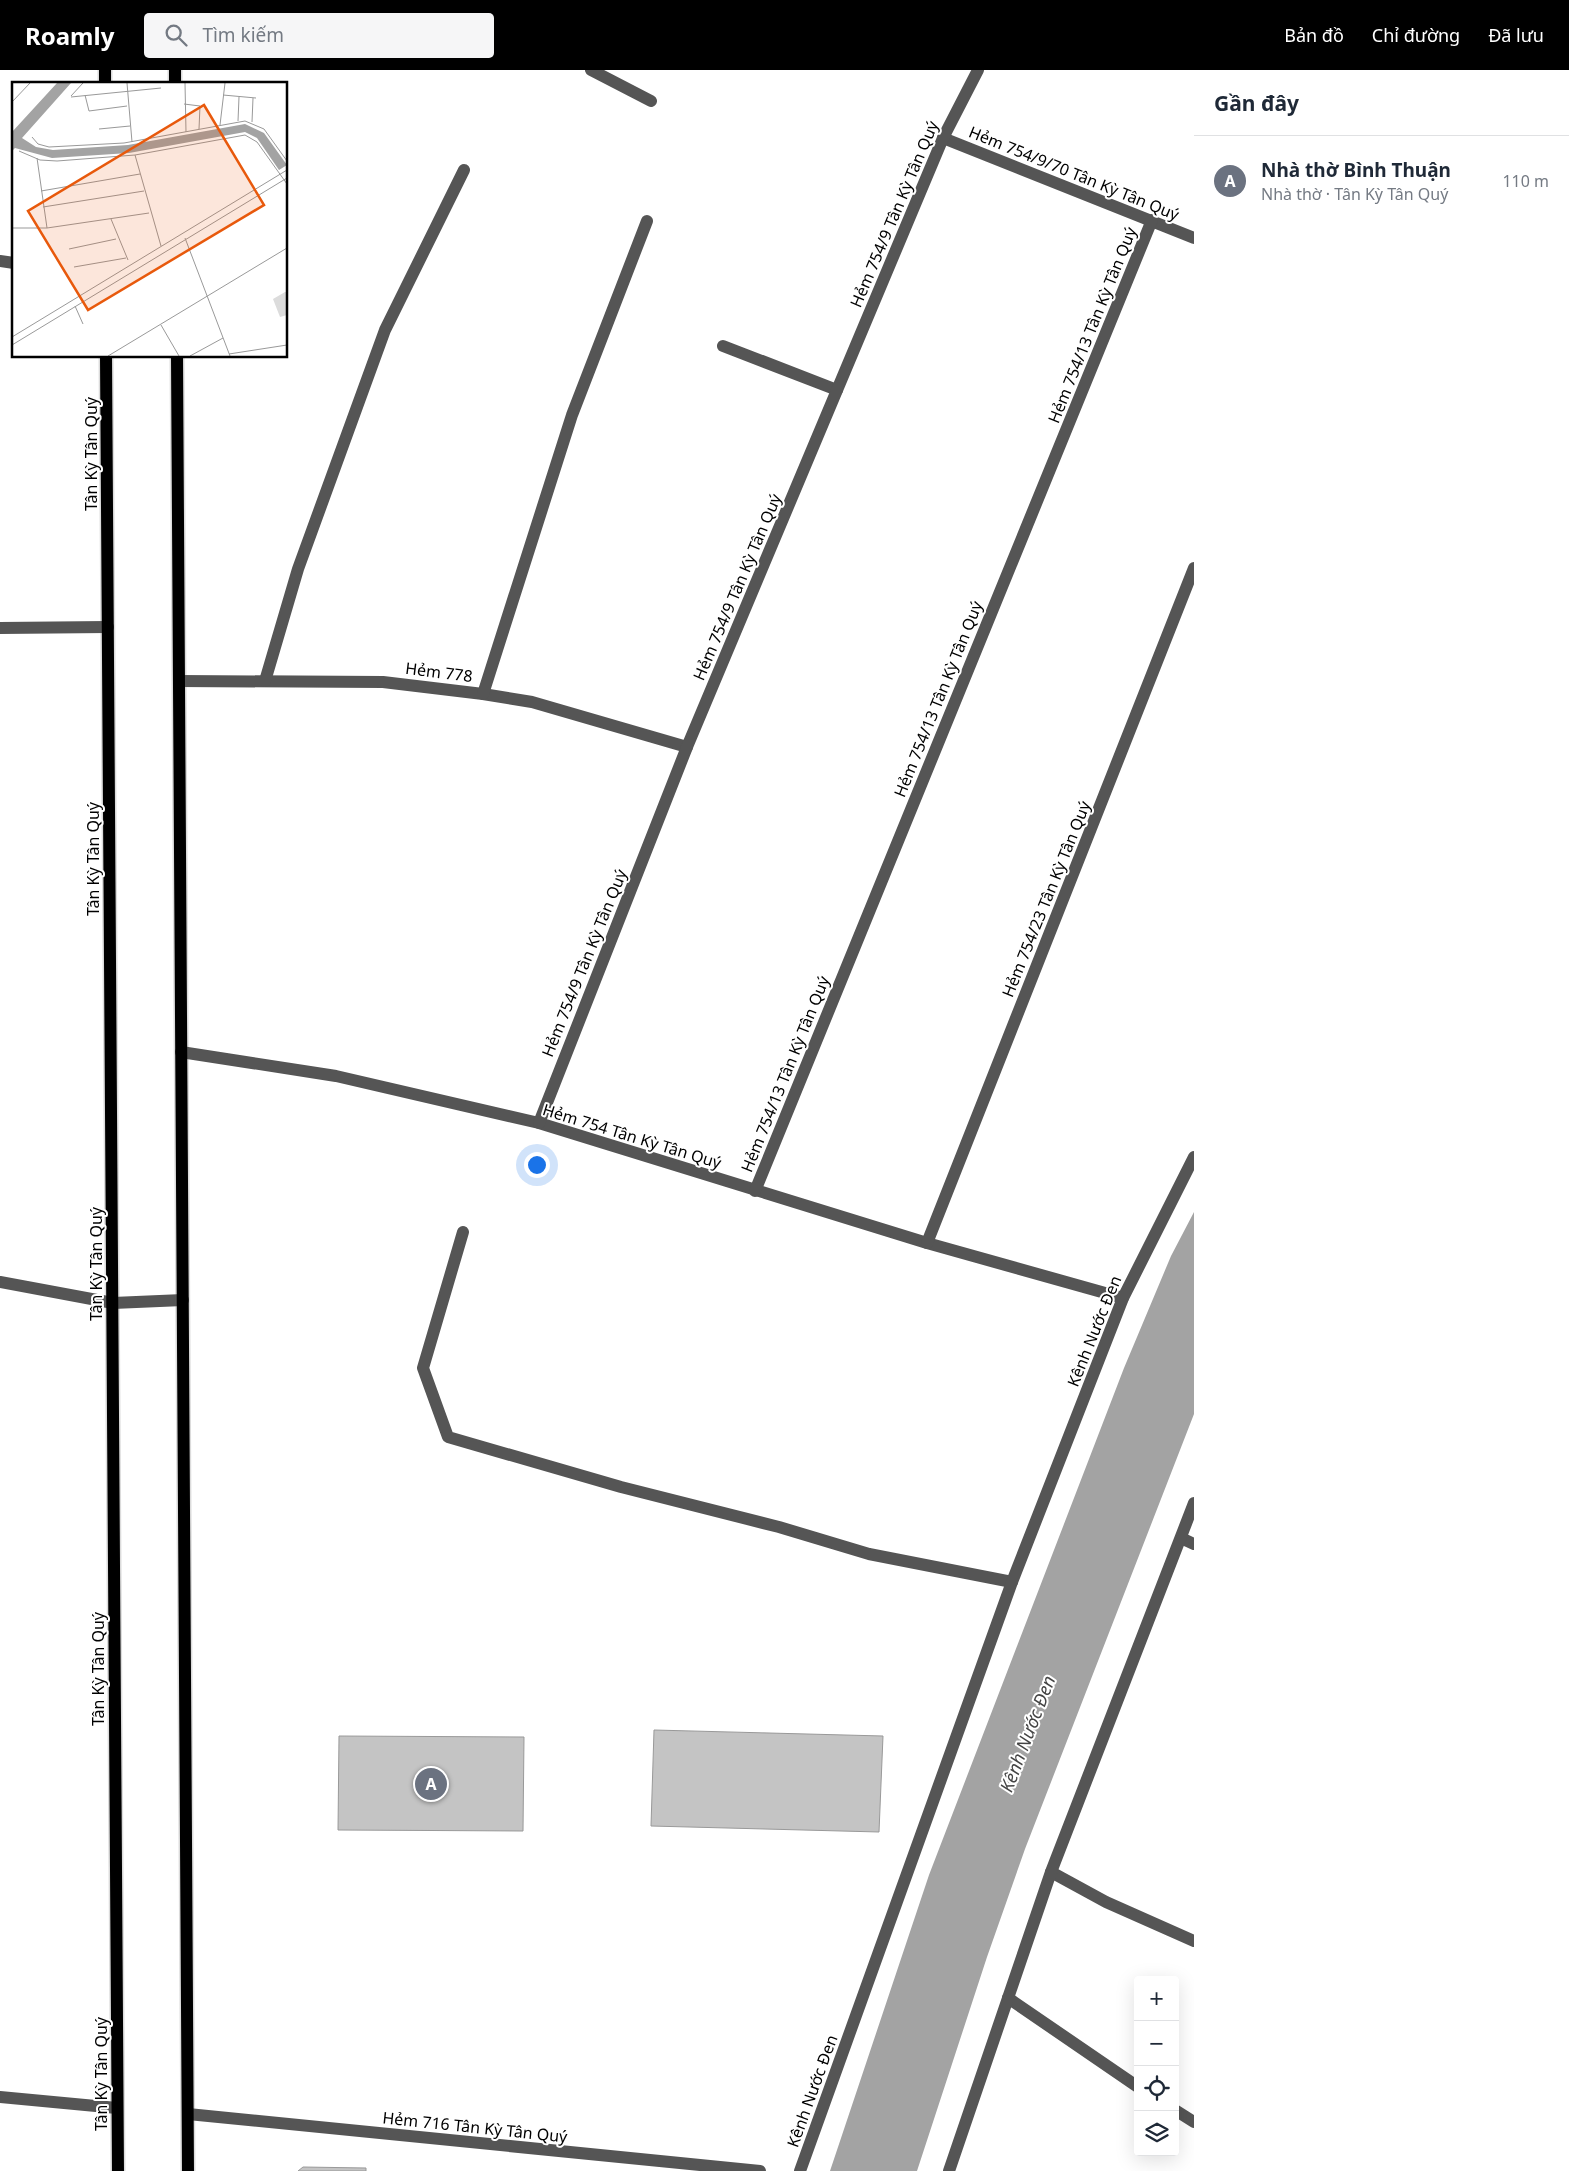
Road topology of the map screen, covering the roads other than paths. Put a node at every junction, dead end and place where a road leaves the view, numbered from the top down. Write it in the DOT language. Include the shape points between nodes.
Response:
graph roads {
  1 [pos="591,70"];
  2 [pos="978,70"];
  3 [pos="651,100"];
  4 [pos="943,138"];
  5 [pos="464,170"];
  6 [pos="1152,220"];
  7 [pos="648,221"];
  8 [pos="1194,238"];
  9 [pos="723,346"];
  10 [pos="106,358"];
  11 [pos="177,358"];
  12 [pos="837,390"];
  13 [pos="1194,568"];
  14 [pos="108,627"];
  15 [pos="0,628"];
  16 [pos="179,681"];
  17 [pos="265,681"];
  18 [pos="483,694"];
  19 [pos="687,747"];
  20 [pos="181,1052"];
  21 [pos="539,1123"];
  22 [pos="1194,1156"];
  23 [pos="755,1191"];
  24 [pos="463,1232"];
  25 [pos="928,1243"];
  26 [pos="0,1282"];
  27 [pos="1123,1298"];
  28 [pos="183,1300"];
  29 [pos="113,1303"];
  30 [pos="1194,1503"];
  31 [pos="1181,1538"];
  32 [pos="1194,1544"];
  33 [pos="1012,1582"];
  34 [pos="1051,1872"];
  35 [pos="1194,1941"];
  36 [pos="1008,1998"];
  37 [pos="1134,2083"];
  38 [pos="0,2097"];
  39 [pos="117,2108"];
  40 [pos="1177,2111"];
  41 [pos="188,2114"];
  42 [pos="1194,2122"];
  43 [pos="118,2171"];
  44 [pos="188,2171"];
  45 [pos="760,2171"];
  46 [pos="800,2171"];
  47 [pos="949,2171"];
  1 -- 3 [label="street"];
  2 -- 4 [label="street, Hẻm 754/9 Tân Kỳ Tân Quý"];
  4 -- 6 [label="street, Hẻm 754/9/70 Tân Kỳ Tân Quý"];
  4 -- 12 [label="street, Hẻm 754/9 Tân Kỳ Tân Quý"];
  5 -- 17 [label="street" via="385,330 298,569"];
  6 -- 8 [label="street, Hẻm 754/9/70 Tân Kỳ Tân Quý"];
  6 -- 23 [label="street, Hẻm 754/13 Tân Kỳ Tân Quý"];
  7 -- 18 [label="street" via="572,415"];
  9 -- 12 [label="street"];
  10 -- 14 [label="main road, Tân Kỳ Tân Quý"];
  11 -- 16 [label="main road"];
  12 -- 19 [label="street, Hẻm 754/9 Tân Kỳ Tân Quý"];
  13 -- 25 [label="street, Hẻm 754/23 Tân Kỳ Tân Quý"];
  14 -- 15 [label="street"];
  14 -- 29 [label="main road, Tân Kỳ Tân Quý"];
  16 -- 17 [label="street, Hẻm 778"];
  16 -- 20 [label="main road"];
  17 -- 18 [label="street, Hẻm 778" via="383,682"];
  18 -- 19 [label="street, Hẻm 778" via="532,702"];
  19 -- 21 [label="street, Hẻm 754/9 Tân Kỳ Tân Quý"];
  20 -- 21 [label="street, Hẻm 754 Tân Kỳ Tân Quý" via="336,1076"];
  20 -- 28 [label="main road"];
  21 -- 23 [label="street, Hẻm 754 Tân Kỳ Tân Quý"];
  22 -- 27 [label="street, Kênh Nước Đen"];
  23 -- 25 [label="street, Hẻm 754 Tân Kỳ Tân Quý"];
  24 -- 33 [label="street" via="423,1368 448,1437 869,1554"];
  25 -- 27 [label="street, Hẻm 754 Tân Kỳ Tân Quý"];
  26 -- 29 [label="street"];
  27 -- 33 [label="street, Kênh Nước Đen"];
  28 -- 29 [label="street"];
  28 -- 41 [label="main road"];
  29 -- 39 [label="main road, Tân Kỳ Tân Quý"];
  30 -- 31 [label="street"];
  31 -- 32 [label="street"];
  31 -- 34 [label="street"];
  33 -- 46 [label="street, Kênh Nước Đen"];
  34 -- 35 [label="street" via="1106,1902"];
  34 -- 36 [label="street"];
  36 -- 37 [label="street"];
  36 -- 47 [label="street"];
  38 -- 39 [label="street"];
  39 -- 43 [label="main road, Tân Kỳ Tân Quý"];
  40 -- 42 [label="street"];
  41 -- 44 [label="main road"];
  41 -- 45 [label="street, Hẻm 716 Tân Kỳ Tân Quý"];
}
